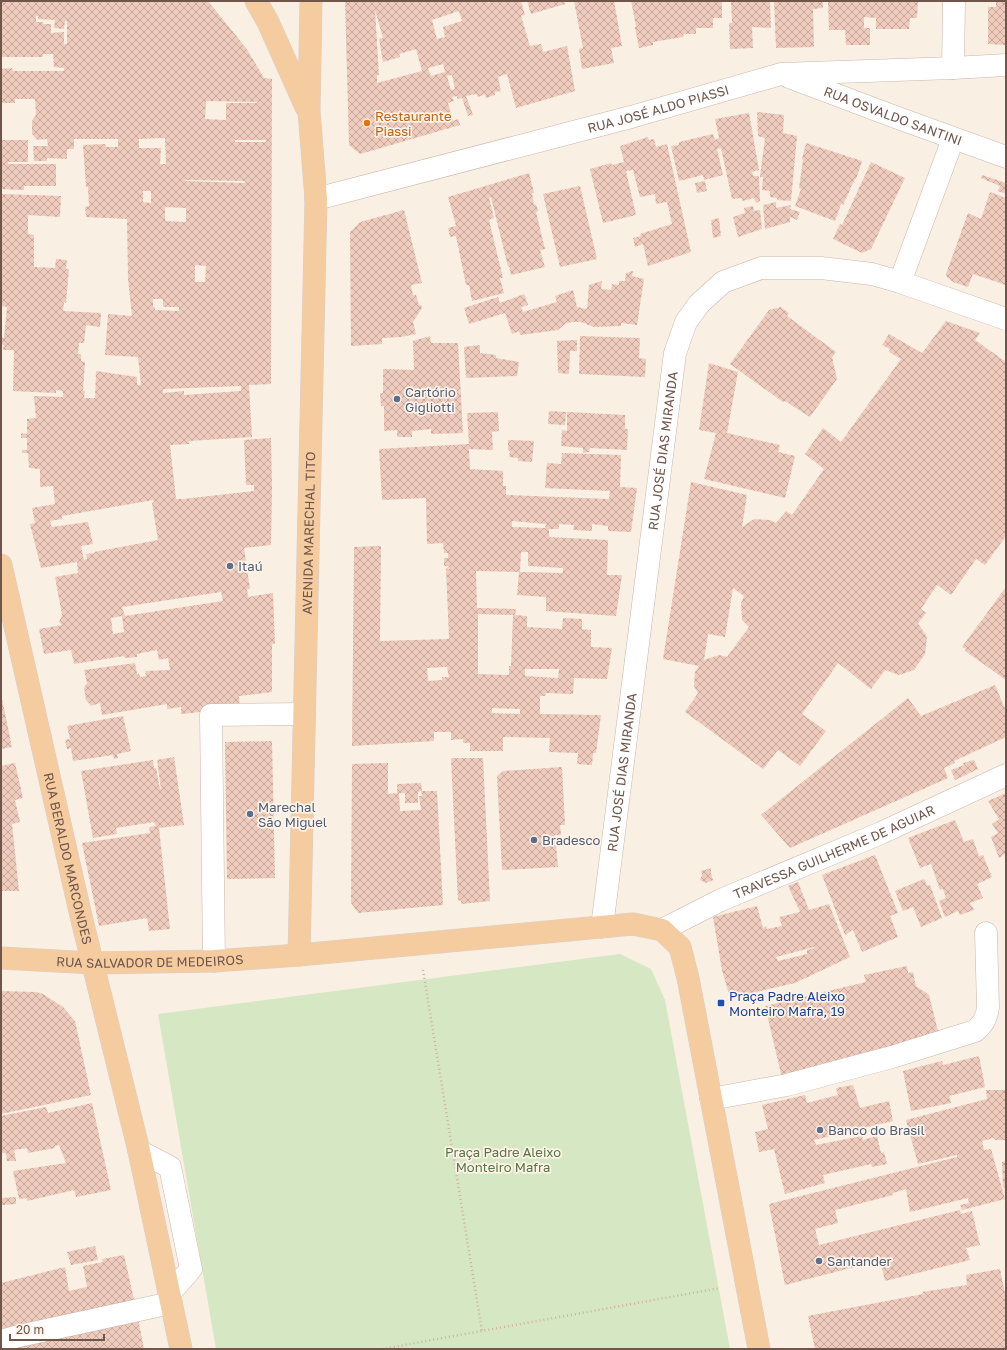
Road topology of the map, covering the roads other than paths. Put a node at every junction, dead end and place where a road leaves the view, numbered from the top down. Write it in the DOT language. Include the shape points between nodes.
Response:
graph roads {
  1 [pos="256,1"];
  2 [pos="311,1"];
  3 [pos="954,1"];
  4 [pos="1006,65"];
  5 [pos="953,68"];
  6 [pos="781,74"];
  7 [pos="309,111"];
  8 [pos="953,139"];
  9 [pos="1006,157"];
  10 [pos="316,199"];
  11 [pos="900,282"];
  12 [pos="1006,319"];
  13 [pos="2,575"];
  14 [pos="304,714"];
  15 [pos="1006,775"];
  16 [pos="602,927"];
  17 [pos="662,930"];
  18 [pos="986,933"];
  19 [pos="299,956"];
  20 [pos="1,958"];
  21 [pos="214,960"];
  22 [pos="93,964"];
  23 [pos="711,1099"];
  24 [pos="170,1299"];
  25 [pos="1,1341"];
  26 [pos="180,1349"];
  27 [pos="759,1349"];
  1 -- 7 [label="main road, AVENIDA MARECHAL TITO"];
  2 -- 7 [label="main road, AVENIDA MARECHAL TITO"];
  3 -- 5 [label="street"];
  4 -- 5 [label="street, RUA JOSÉ ALDO PIASSI"];
  5 -- 6 [label="street, RUA JOSÉ ALDO PIASSI"];
  6 -- 8 [label="street, RUA OSVALDO SANTINI"];
  6 -- 10 [label="street, RUA JOSÉ ALDO PIASSI" via="631,117"];
  7 -- 10 [label="main road, AVENIDA MARECHAL TITO"];
  8 -- 9 [label="street, RUA OSVALDO SANTINI"];
  8 -- 11 [label="street"];
  10 -- 14 [label="main road, AVENIDA MARECHAL TITO"];
  11 -- 12 [label="street, RUA JOSÉ DIAS MIRANDA"];
  11 -- 16 [label="street, RUA JOSÉ DIAS MIRANDA" via="872,274 821,268 761,268 723,282 699,304 686,322 675,353"];
  13 -- 22 [label="main road, RUA BERALDO MARCONDES"];
  14 -- 19 [label="main road, AVENIDA MARECHAL TITO"];
  14 -- 21 [label="street" via="211,715"];
  15 -- 17 [label="street, TRAVESSA GUILHERME DE AGUIAR" via="721,900"];
  16 -- 17 [label="main road" via="633,924"];
  16 -- 19 [label="main road"];
  17 -- 23 [label="main road" via="680,947"];
  18 -- 23 [label="street" via="987,1017 975,1031 892,1057 787,1085"];
  19 -- 21 [label="main road, RUA SALVADOR DE MEDEIROS"];
  20 -- 22 [label="main road, RUA SALVADOR DE MEDEIROS"];
  21 -- 22 [label="main road, RUA SALVADOR DE MEDEIROS"];
  22 -- 24 [label="main road, RUA BERALDO MARCONDES" via="139,1151"];
  23 -- 27 [label="main road"];
  24 -- 25 [label="street"];
  24 -- 26 [label="main road, RUA BERALDO MARCONDES"];
}
